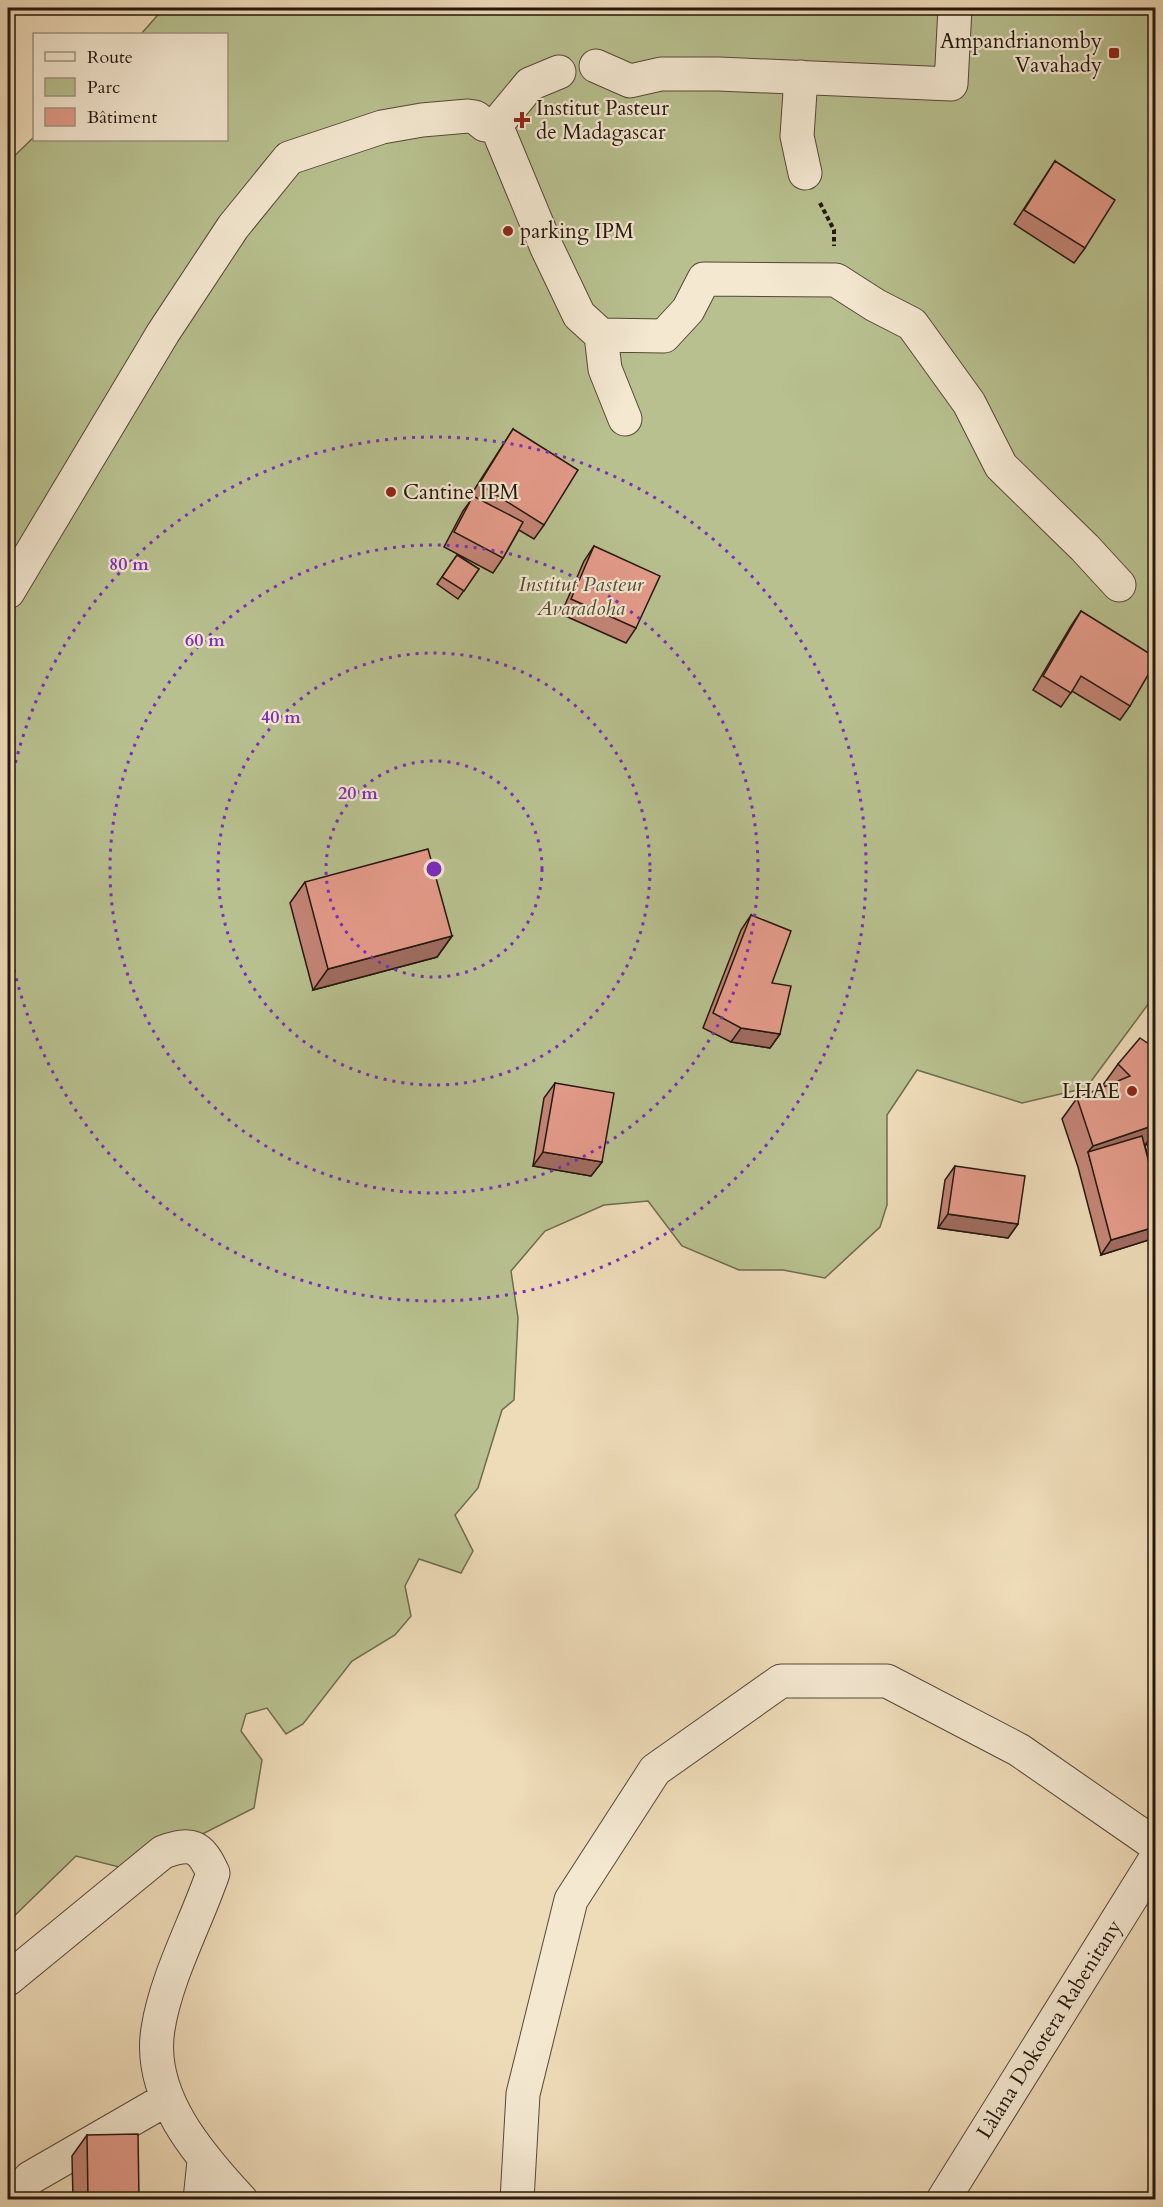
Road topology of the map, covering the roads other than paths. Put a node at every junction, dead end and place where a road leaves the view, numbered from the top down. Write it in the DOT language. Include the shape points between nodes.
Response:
graph roads {
  1 [pos="955,8"];
  2 [pos="596,66"];
  3 [pos="559,72"];
  4 [pos="801,77"];
  5 [pos="496,127"];
  6 [pos="805,173"];
  7 [pos="601,335"];
  8 [pos="625,419"];
  9 [pos="1119,585"];
  10 [pos="8,592"];
  11 [pos="1155,1845"];
  12 [pos="1155,1858"];
  13 [pos="8,1979"];
  14 [pos="167,2099"];
  15 [pos="204,2161"];
  16 [pos="12,2199"];
  17 [pos="200,2199"];
  18 [pos="241,2199"];
  19 [pos="517,2199"];
  20 [pos="944,2199"];
  1 -- 4 [label="street" via="951,84"];
  2 -- 4 [label="street" via="630,81 661,74"];
  3 -- 5 [label="street" via="530,84"];
  4 -- 6 [label="street" via="797,136"];
  5 -- 7 [label="street" via="579,315"];
  5 -- 10 [label="street" via="468,116 412,122 382,127 289,158 233,227 163,333"];
  7 -- 8 [label="street" via="605,369"];
  7 -- 9 [label="street" via="664,336 688,310 704,279 836,280 912,324 969,402 1002,466"];
  11 -- 19 [label="street" via="1019,1750 886,1681 781,1681 655,1770 571,1900 523,2094"];
  12 -- 20 [label="street, Làlana Dokotera Rabenitany"];
  13 -- 14 [label="street" via="163,1852 181,1846 196,1847 213,1873 180,1957 158,2029 158,2065"];
  14 -- 15 [label="street"];
  14 -- 16 [label="street" via="30,2178"];
  15 -- 17 [label="street"];
  15 -- 18 [label="street"];
}
